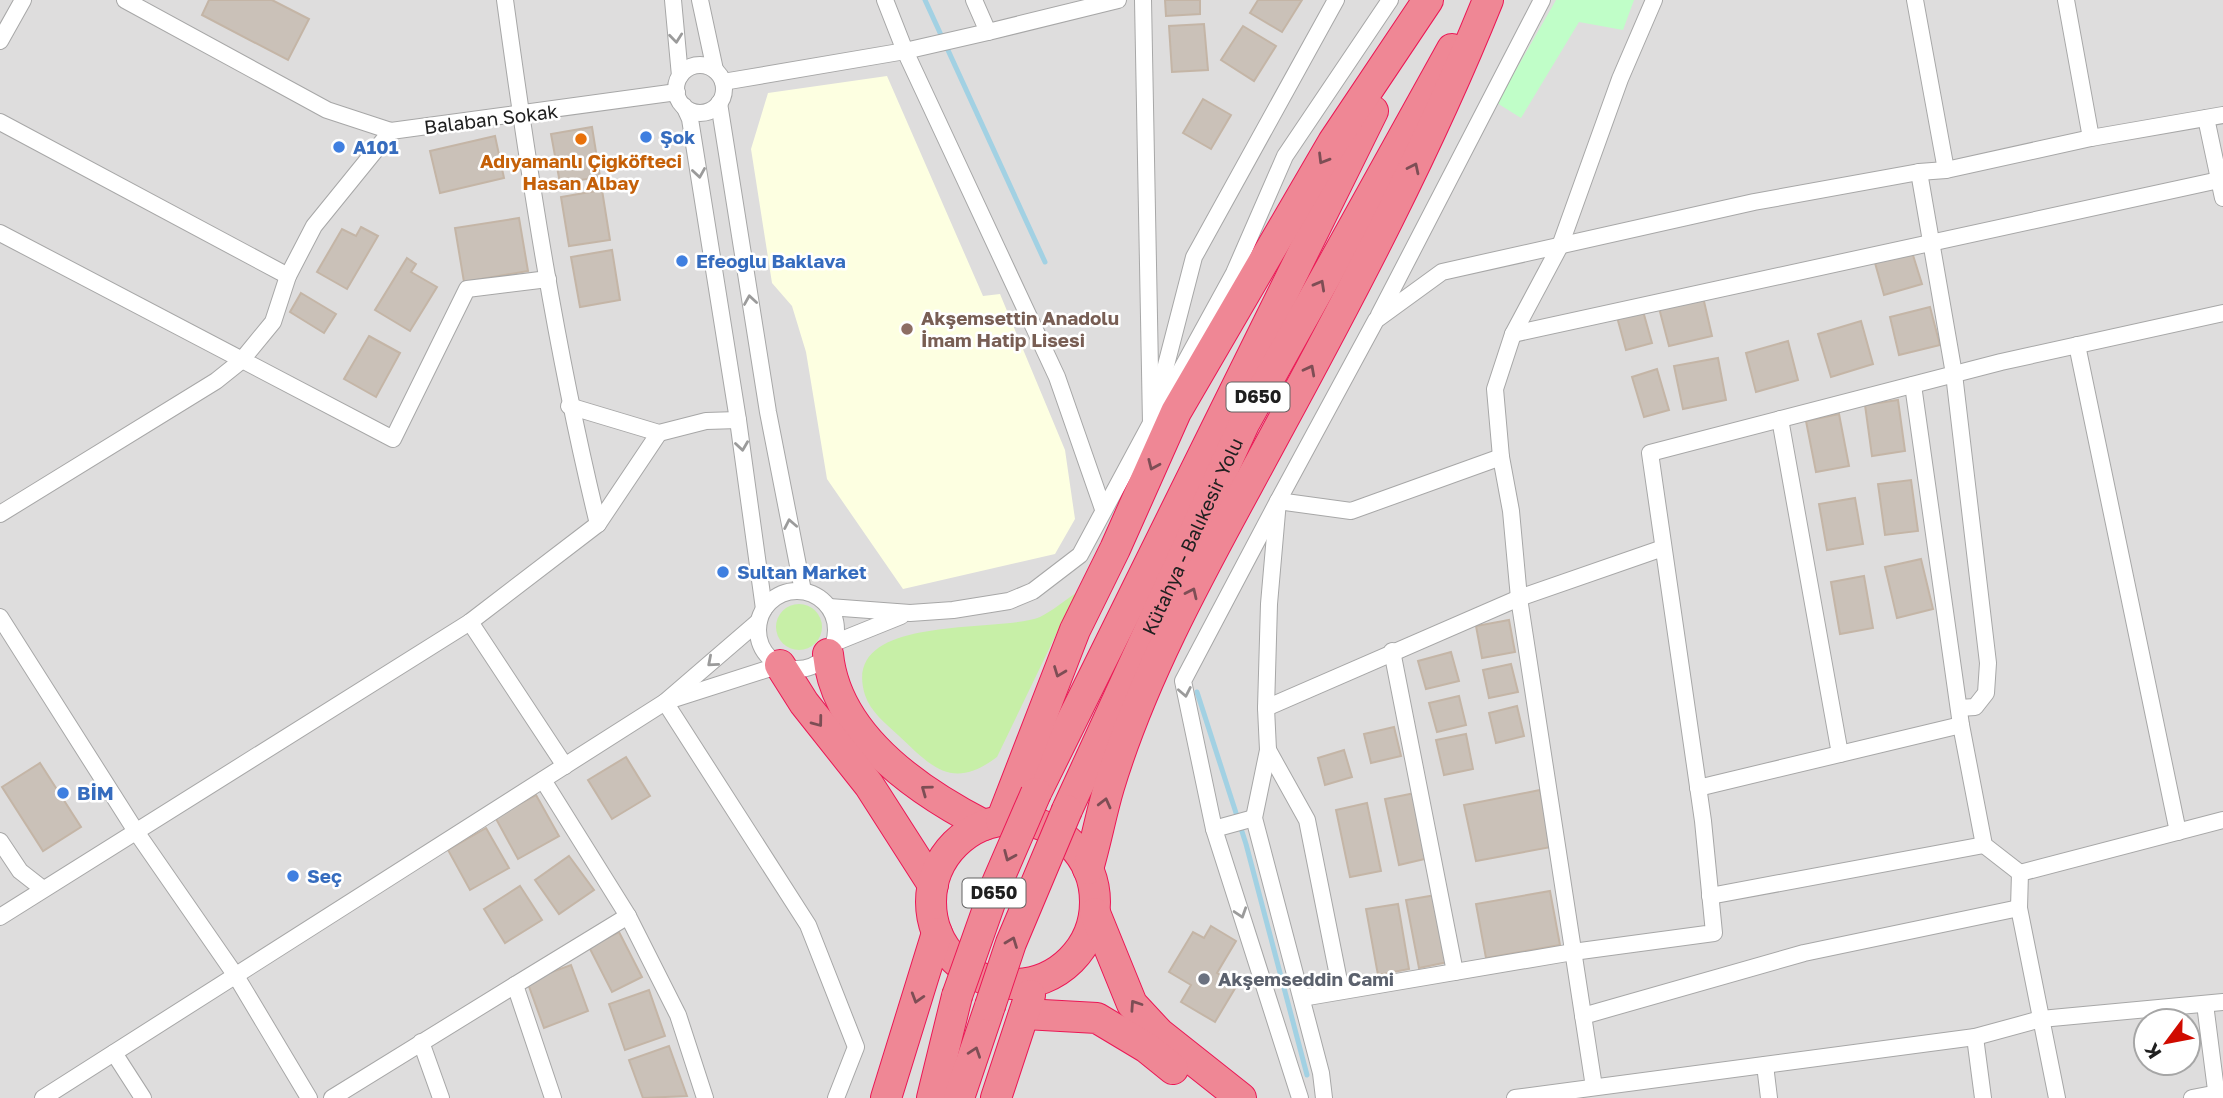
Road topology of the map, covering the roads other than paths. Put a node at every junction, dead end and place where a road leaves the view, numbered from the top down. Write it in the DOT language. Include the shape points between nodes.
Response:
graph roads {
  1 [pos="23,0"];
  2 [pos="125,0"];
  3 [pos="505,0"];
  4 [pos="673,0"];
  5 [pos="700,0"];
  6 [pos="885,0"];
  7 [pos="974,0"];
  8 [pos="1118,0"];
  9 [pos="1143,0"];
  10 [pos="1336,0"];
  11 [pos="1390,0"];
  12 [pos="1431,0"];
  13 [pos="1480,0"];
  14 [pos="1488,0"];
  15 [pos="1542,0"];
  16 [pos="1654,0"];
  17 [pos="1915,0"];
  18 [pos="2066,0"];
  19 [pos="1056,7"];
  20 [pos="988,32"];
  21 [pos="0,41"];
  22 [pos="905,51"];
  23 [pos="719,76"];
  24 [pos="680,92"];
  25 [pos="719,103"];
  26 [pos="2223,114"];
  27 [pos="521,116"];
  28 [pos="2206,118"];
  29 [pos="0,122"];
  30 [pos="391,131"];
  31 [pos="2091,138"];
  32 [pos="1946,170"];
  33 [pos="1919,172"];
  34 [pos="2219,180"];
  35 [pos="2223,198"];
  36 [pos="0,233"];
  37 [pos="1930,243"];
  38 [pos="1560,246"];
  39 [pos="288,276"];
  40 [pos="548,279"];
  41 [pos="2223,313"];
  42 [pos="1376,320"];
  43 [pos="1513,334"];
  44 [pos="2077,345"];
  45 [pos="241,361"];
  46 [pos="1954,374"];
  47 [pos="1913,385"];
  48 [pos="569,405"];
  49 [pos="1780,419"];
  50 [pos="738,420"];
  51 [pos="1152,423"];
  52 [pos="659,433"];
  53 [pos="1502,457"];
  54 [pos="1278,501"];
  55 [pos="1103,509"];
  56 [pos="0,514"];
  57 [pos="598,524"];
  58 [pos="1663,548"];
  59 [pos="803,591"];
  60 [pos="1519,598"];
  61 [pos="829,607"];
  62 [pos="910,613"];
  63 [pos="761,615"];
  64 [pos="0,617"];
  65 [pos="470,622"];
  66 [pos="831,649"];
  67 [pos="1392,651"];
  68 [pos="780,665"];
  69 [pos="665,702"];
  70 [pos="1266,708"];
  71 [pos="1960,717"];
  72 [pos="1268,750"];
  73 [pos="1840,754"];
  74 [pos="565,766"];
  75 [pos="543,780"];
  76 [pos="1698,788"];
  77 [pos="1254,818"];
  78 [pos="2223,820"];
  79 [pos="992,823"];
  80 [pos="1214,829"];
  81 [pos="2178,832"];
  82 [pos="137,833"];
  83 [pos="0,841"];
  84 [pos="1984,845"];
  85 [pos="1088,869"];
  86 [pos="2020,873"];
  87 [pos="933,885"];
  88 [pos="43,889"];
  89 [pos="1710,896"];
  90 [pos="2019,908"];
  91 [pos="1095,913"];
  92 [pos="628,916"];
  93 [pos="0,917"];
  94 [pos="937,933"];
  95 [pos="1573,952"];
  96 [pos="1455,972"];
  97 [pos="236,976"];
  98 [pos="1035,982"];
  99 [pos="515,985"];
  100 [pos="1341,991"];
  101 [pos="1302,998"];
  102 [pos="2223,1002"];
  103 [pos="2205,1004"];
  104 [pos="1025,1014"];
  105 [pos="1583,1016"];
  106 [pos="2041,1019"];
  107 [pos="1975,1037"];
  108 [pos="421,1042"];
  109 [pos="114,1053"];
  110 [pos="1765,1065"];
  111 [pos="1594,1087"];
  112 [pos="2219,1095"];
  113 [pos="43,1098"];
  114 [pos="143,1098"];
  115 [pos="309,1098"];
  116 [pos="332,1098"];
  117 [pos="441,1098"];
  118 [pos="553,1098"];
  119 [pos="705,1098"];
  120 [pos="836,1098"];
  121 [pos="886,1098"];
  122 [pos="932,1098"];
  123 [pos="959,1098"];
  124 [pos="996,1098"];
  125 [pos="1210,1098"];
  126 [pos="1241,1098"];
  127 [pos="1300,1098"];
  128 [pos="1324,1098"];
  129 [pos="1515,1098"];
  130 [pos="1769,1098"];
  131 [pos="1983,1098"];
  132 [pos="2057,1098"];
  133 [pos="2192,1098"];
  1 -- 21 [label="street"];
  2 -- 30 [label="street, Balaban Sokak" via="327,110"];
  3 -- 27 [label="street"];
  4 -- 24 [label="street, one-way"];
  5 -- 23 [label="street"];
  6 -- 22 [label="street"];
  7 -- 20 [label="street"];
  8 -- 19 [label="street"];
  9 -- 51 [label="street"];
  10 -- 51 [label="street" via="1194,257"];
  11 -- 51 [label="street" via="1285,156 1234,273"];
  12 -- 79 [label="highway, one-way" via="1333,142 1176,412"];
  12 -- 122 [label="highway, Kütahya - Balıkesir Yolu / D650, one-way, bridge" via="1035,793 957,996"];
  123 -- 13 [label="highway, Kütahya - Balıkesir Yolu / D650, one-way, bridge" via="1012,943 1067,810 1244,424"];
  85 -- 14 [label="highway, one-way" via="1109,786 1141,702 1195,585 1409,180"];
  15 -- 42 [label="street"];
  16 -- 38 [label="street" via="1620,79"];
  17 -- 32 [label="street"];
  18 -- 31 [label="street"];
  19 -- 20 [label="street"];
  20 -- 22 [label="street"];
  22 -- 23 [label="street"];
  22 -- 55 [label="street" via="1056,377"];
  23 -- 24 [label="street" via="701,65 693,66"];
  23 -- 25 [label="street"];
  24 -- 25 [label="street" via="699,113"];
  24 -- 27 [label="street, Balaban Sokak"];
  24 -- 50 [label="street, one-way" via="690,118"];
  59 -- 25 [label="street, one-way" via="768,412"];
  26 -- 28 [label="street"];
  27 -- 30 [label="street, Balaban Sokak"];
  27 -- 40 [label="street"];
  28 -- 31 [label="street"];
  28 -- 34 [label="street"];
  29 -- 39 [label="street"];
  30 -- 39 [label="street" via="314,226"];
  31 -- 32 [label="street"];
  32 -- 33 [label="street"];
  33 -- 37 [label="street"];
  33 -- 38 [label="street" via="1754,202"];
  34 -- 35 [label="street"];
  34 -- 37 [label="street"];
  36 -- 45 [label="street"];
  37 -- 43 [label="street"];
  37 -- 46 [label="street"];
  38 -- 42 [label="street" via="1442,272"];
  38 -- 43 [label="street"];
  39 -- 45 [label="street" via="273,322"];
  40 -- 45 [label="street" via="467,289 393,439"];
  40 -- 48 [label="street"];
  41 -- 44 [label="street"];
  42 -- 54 [label="street"];
  43 -- 53 [label="street" via="1495,389"];
  44 -- 46 [label="street"];
  44 -- 81 [label="street"];
  45 -- 56 [label="street"];
  46 -- 47 [label="street"];
  46 -- 71 [label="street" via="1988,663 1986,692 1975,708"];
  47 -- 49 [label="street"];
  47 -- 71 [label="street"];
  48 -- 52 [label="street"];
  48 -- 57 [label="street"];
  49 -- 58 [label="street" via="1650,453"];
  49 -- 73 [label="street"];
  50 -- 52 [label="street" via="706,421"];
  50 -- 63 [label="street, one-way"];
  51 -- 55 [label="street"];
  52 -- 57 [label="street"];
  53 -- 54 [label="street" via="1351,511"];
  53 -- 60 [label="street"];
  54 -- 70 [label="street"];
  54 -- 80 [label="street, one-way" via="1183,681"];
  55 -- 62 [label="street" via="1080,555 1033,591 980,607"];
  57 -- 65 [label="street"];
  58 -- 60 [label="street"];
  58 -- 76 [label="street"];
  59 -- 61 [label="street"];
  59 -- 63 [label="street" via="781,594"];
  60 -- 67 [label="street"];
  60 -- 95 [label="street"];
  61 -- 62 [label="street"];
  61 -- 66 [label="street" via="836,631"];
  62 -- 66 [label="street"];
  63 -- 68 [label="street" via="762,647"];
  63 -- 69 [label="street, one-way"];
  64 -- 82 [label="street"];
  65 -- 74 [label="street"];
  65 -- 82 [label="street"];
  66 -- 68 [label="street" via="806,668"];
  79 -- 66 [label="highway, one-way" via="949,807 865,736 843,704"];
  67 -- 70 [label="street"];
  67 -- 96 [label="street"];
  68 -- 69 [label="street"];
  68 -- 87 [label="highway, one-way" via="869,785"];
  69 -- 74 [label="street"];
  69 -- 120 [label="street" via="808,925 856,1047"];
  70 -- 72 [label="street"];
  71 -- 73 [label="street"];
  71 -- 84 [label="street"];
  72 -- 77 [label="street"];
  72 -- 100 [label="street" via="1307,820"];
  73 -- 76 [label="street"];
  74 -- 75 [label="street"];
  75 -- 92 [label="street"];
  75 -- 97 [label="street"];
  76 -- 89 [label="street"];
  77 -- 80 [label="street"];
  77 -- 101 [label="street"];
  78 -- 81 [label="street"];
  79 -- 85 [label="highway" via="1022,820 1043,826 1069,843"];
  79 -- 87 [label="highway" via="951,848"];
  80 -- 127 [label="street, one-way"];
  81 -- 86 [label="street"];
  82 -- 88 [label="street"];
  82 -- 97 [label="street"];
  83 -- 88 [label="street" via="20,871"];
  84 -- 86 [label="street"];
  84 -- 89 [label="street"];
  85 -- 91 [label="highway"];
  86 -- 90 [label="street"];
  87 -- 94 [label="highway" via="931,909"];
  88 -- 93 [label="street"];
  89 -- 95 [label="street" via="1714,933"];
  90 -- 105 [label="street" via="1804,953"];
  90 -- 106 [label="street"];
  91 -- 98 [label="highway" via="1075,957"];
  126 -- 91 [label="highway, one-way" via="1159,1033 1132,1004"];
  92 -- 99 [label="street"];
  92 -- 119 [label="street" via="678,1015"];
  94 -- 98 [label="highway" via="949,954 967,970 1011,985"];
  94 -- 121 [label="highway, one-way"];
  95 -- 96 [label="street"];
  95 -- 105 [label="street"];
  96 -- 100 [label="street"];
  97 -- 109 [label="street"];
  97 -- 115 [label="street"];
  98 -- 104 [label="highway"];
  99 -- 108 [label="street"];
  99 -- 118 [label="street"];
  100 -- 101 [label="street"];
  101 -- 128 [label="street"];
  102 -- 103 [label="street"];
  103 -- 106 [label="street"];
  103 -- 112 [label="street"];
  104 -- 124 [label="highway"];
  104 -- 125 [label="highway" via="1097,1018 1147,1048"];
  105 -- 111 [label="street"];
  106 -- 107 [label="street"];
  106 -- 132 [label="street"];
  107 -- 110 [label="street"];
  107 -- 131 [label="street"];
  108 -- 116 [label="street"];
  108 -- 117 [label="street"];
  109 -- 113 [label="street"];
  109 -- 114 [label="street"];
  110 -- 111 [label="street"];
  110 -- 130 [label="street"];
  111 -- 129 [label="street"];
  112 -- 133 [label="street"];
}
